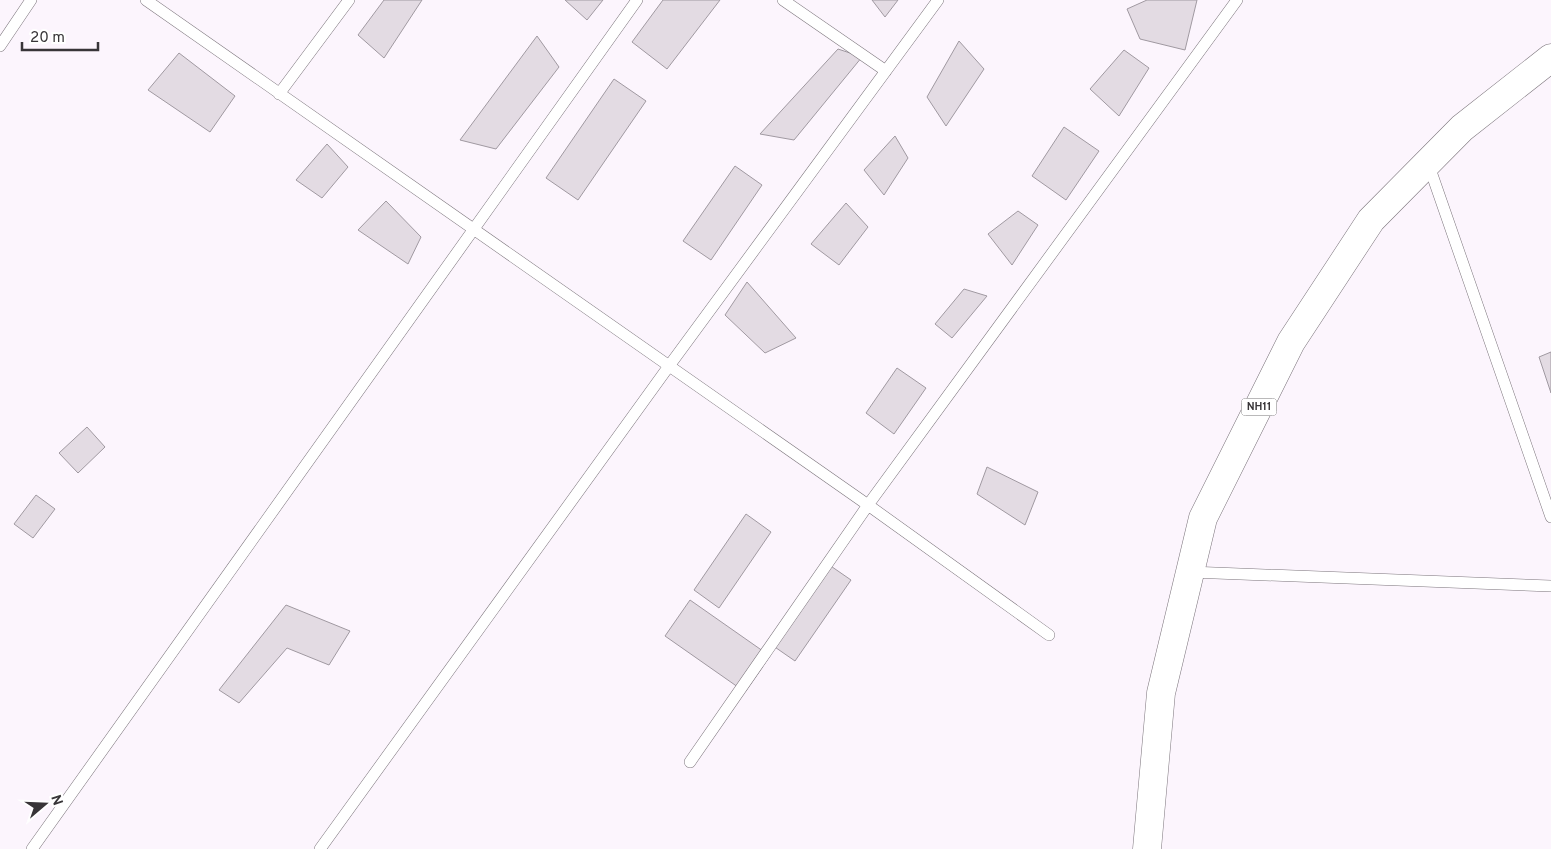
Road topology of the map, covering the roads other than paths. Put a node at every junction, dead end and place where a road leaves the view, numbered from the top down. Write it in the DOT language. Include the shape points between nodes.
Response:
graph roads {
  1 [pos="31,0"];
  2 [pos="146,0"];
  3 [pos="349,0"];
  4 [pos="637,0"];
  5 [pos="783,0"];
  6 [pos="938,0"];
  7 [pos="1237,0"];
  8 [pos="0,46"];
  9 [pos="1551,58"];
  10 [pos="886,71"];
  11 [pos="279,94"];
  12 [pos="1428,163"];
  13 [pos="474,230"];
  14 [pos="668,366"];
  15 [pos="868,505"];
  16 [pos="1551,517"];
  17 [pos="1190,572"];
  18 [pos="1551,586"];
  19 [pos="1049,635"];
  20 [pos="690,762"];
  21 [pos="32,849"];
  22 [pos="320,849"];
  23 [pos="1147,849"];
  1 -- 8 [label="lane"];
  2 -- 11 [label="lane"];
  3 -- 11 [label="lane"];
  4 -- 13 [label="lane"];
  5 -- 10 [label="lane"];
  6 -- 10 [label="lane"];
  7 -- 15 [label="lane"];
  9 -- 12 [label="highway, NH11" via="1462,128"];
  10 -- 14 [label="lane"];
  11 -- 13 [label="lane"];
  12 -- 16 [label="lane"];
  12 -- 17 [label="highway, NH11" via="1371,220 1291,342 1203,518"];
  13 -- 14 [label="lane"];
  13 -- 21 [label="lane"];
  14 -- 15 [label="lane"];
  14 -- 22 [label="lane"];
  15 -- 19 [label="lane"];
  15 -- 20 [label="lane"];
  17 -- 18 [label="lane"];
  17 -- 23 [label="highway, NH11" via="1161,693"];
}
